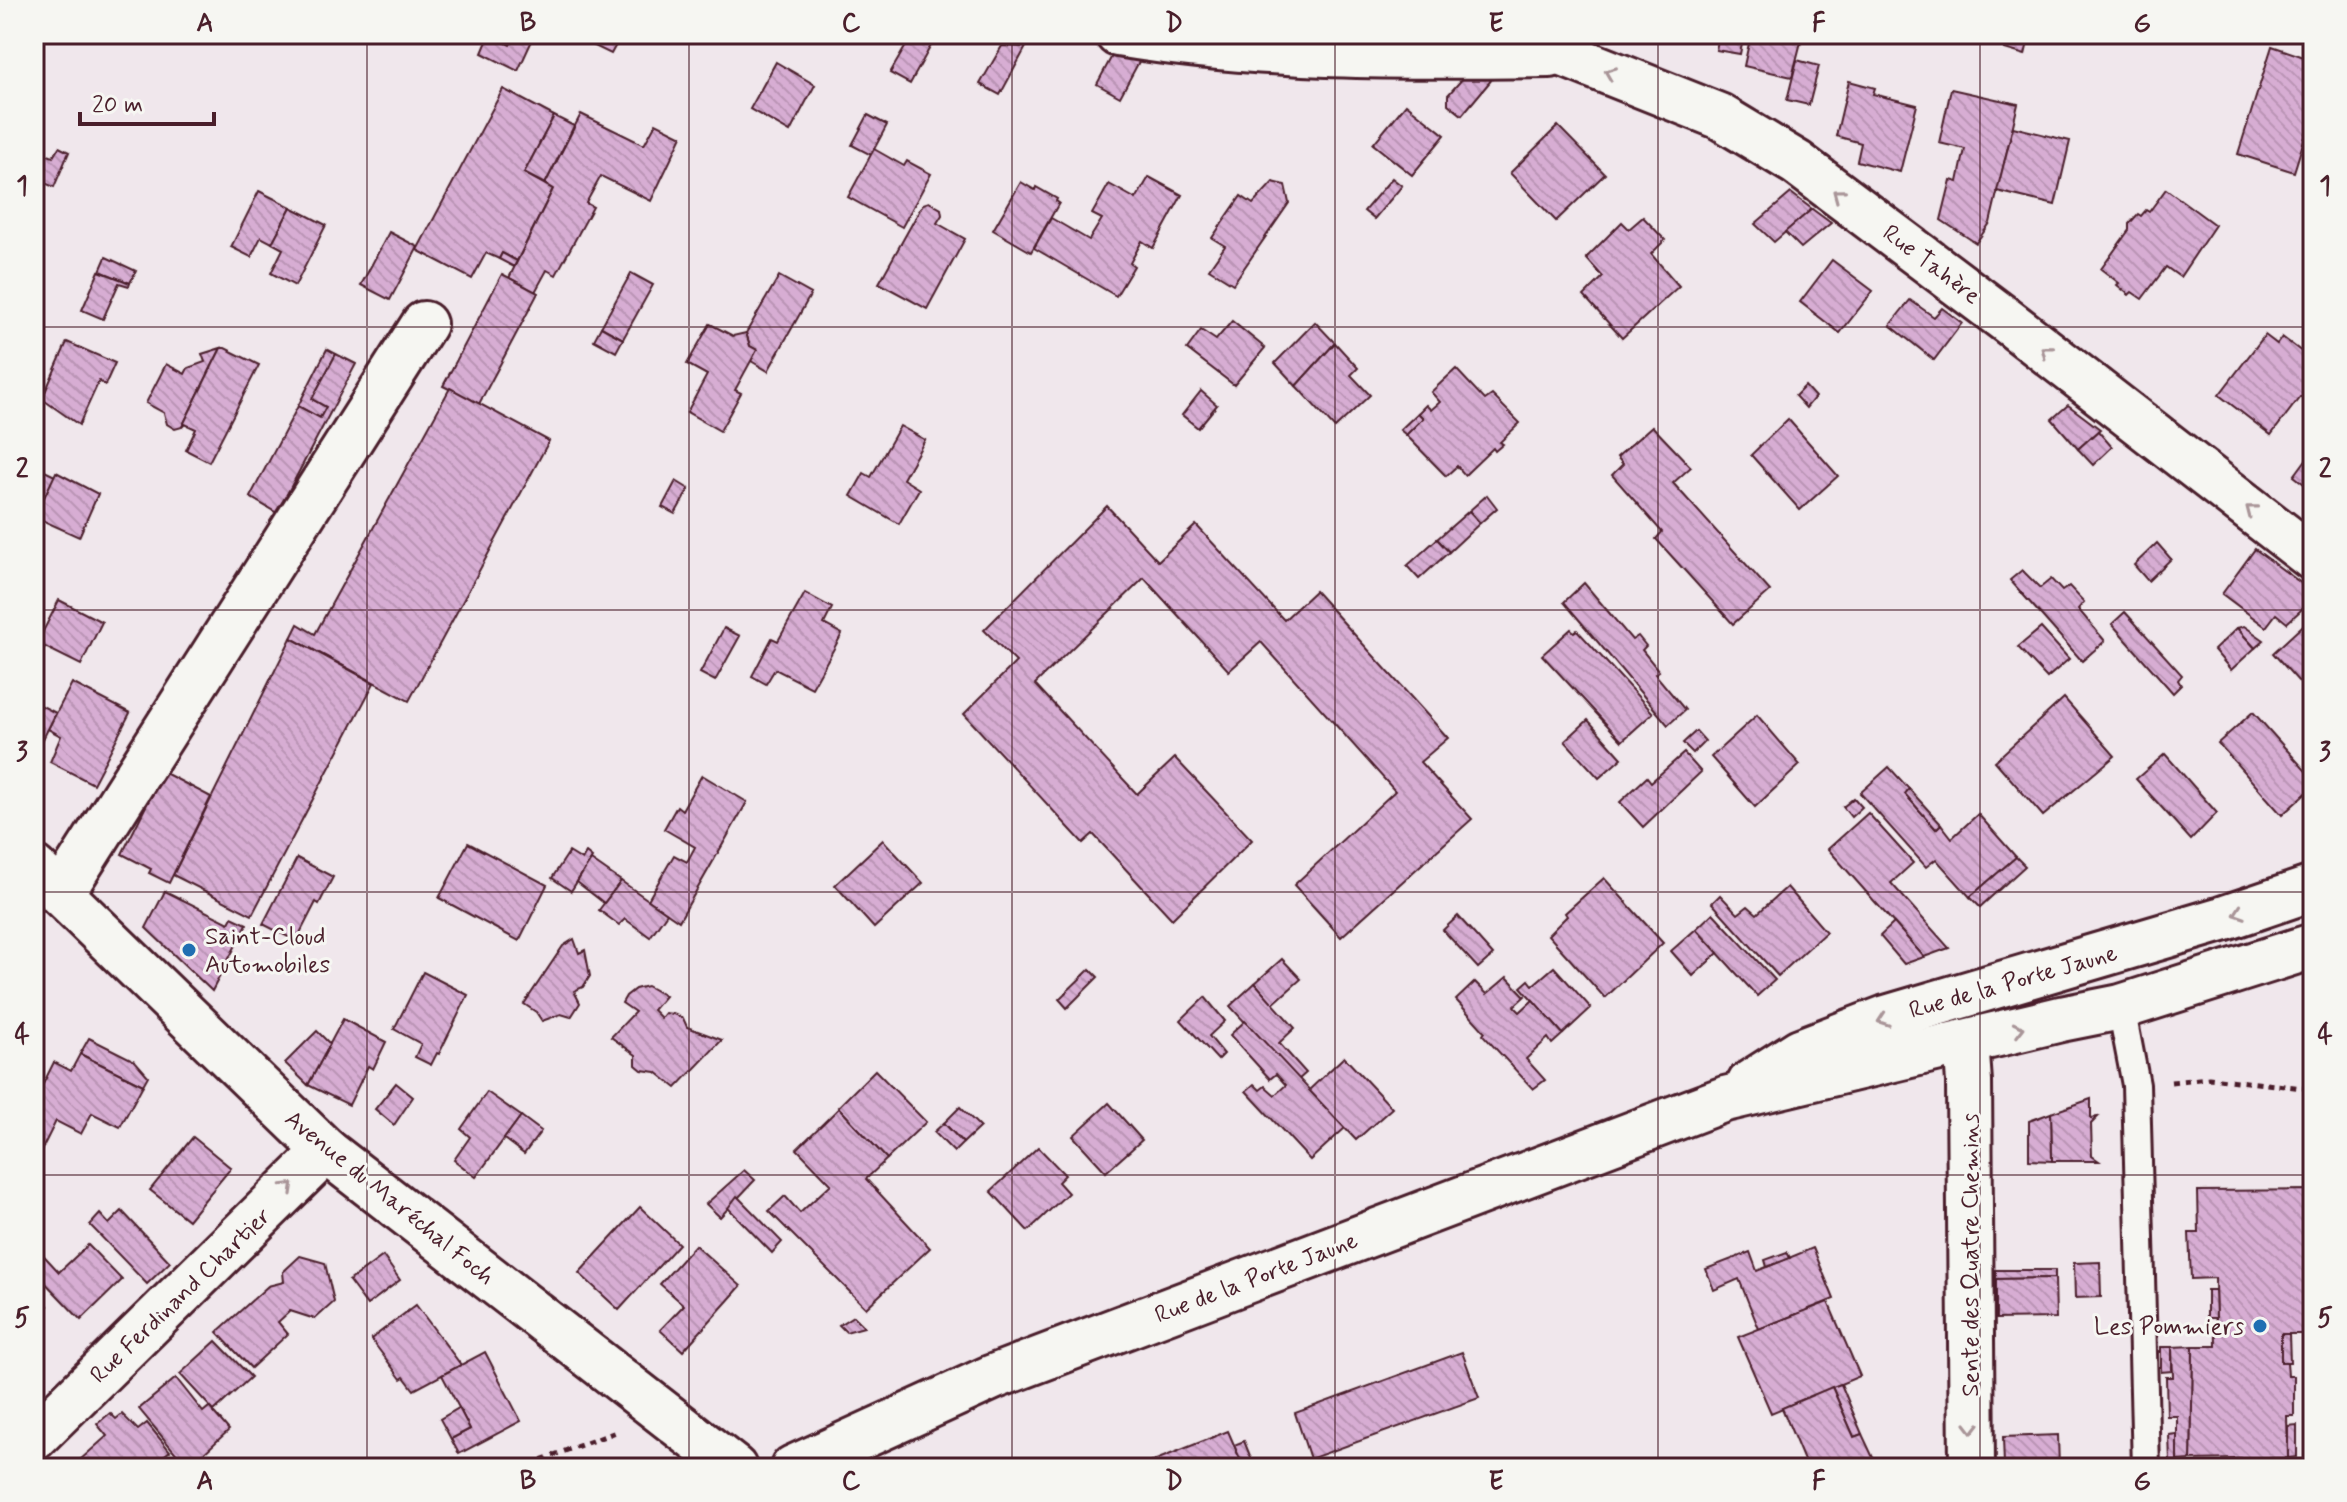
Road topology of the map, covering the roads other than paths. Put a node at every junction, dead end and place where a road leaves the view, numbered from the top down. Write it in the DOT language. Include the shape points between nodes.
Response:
graph roads {
  1 [pos="1118,34"];
  2 [pos="1513,34"];
  3 [pos="1564,55"];
  4 [pos="424,324"];
  5 [pos="2313,558"];
  6 [pos="47,881"];
  7 [pos="2313,888"];
  8 [pos="2313,946"];
  9 [pos="2121,1007"];
  10 [pos="1966,1042"];
  11 [pos="1725,1099"];
  12 [pos="326,1151"];
  13 [pos="34,1438"];
  14 [pos="734,1468"];
  15 [pos="793,1468"];
  16 [pos="1972,1468"];
  17 [pos="2146,1468"];
  1 -- 3 [label="street" via="1321,56"];
  2 -- 3 [label="street, Rue Tahère"];
  5 -- 3 [label="street, Rue Tahère, one-way" via="1797,163 1719,116"];
  4 -- 6 [label="street"];
  6 -- 12 [label="street, Avenue du Maréchal Foch"];
  7 -- 11 [label="street, Rue de la Porte Jaune, one-way" via="1886,1018 1800,1051"];
  8 -- 9 [label="street, Rue de la Porte Jaune"];
  10 -- 9 [label="street, Rue de la Porte Jaune, one-way"];
  9 -- 17 [label="lane" via="2136,1085"];
  10 -- 11 [label="street, Rue de la Porte Jaune"];
  10 -- 16 [label="street, Sente des Quatre Chemins, one-way"];
  11 -- 15 [label="street, Rue de la Porte Jaune" via="993,1377"];
  13 -- 12 [label="street, Rue Ferdinand Chartier, one-way"];
  12 -- 14 [label="street, Avenue du Maréchal Foch"];
}
